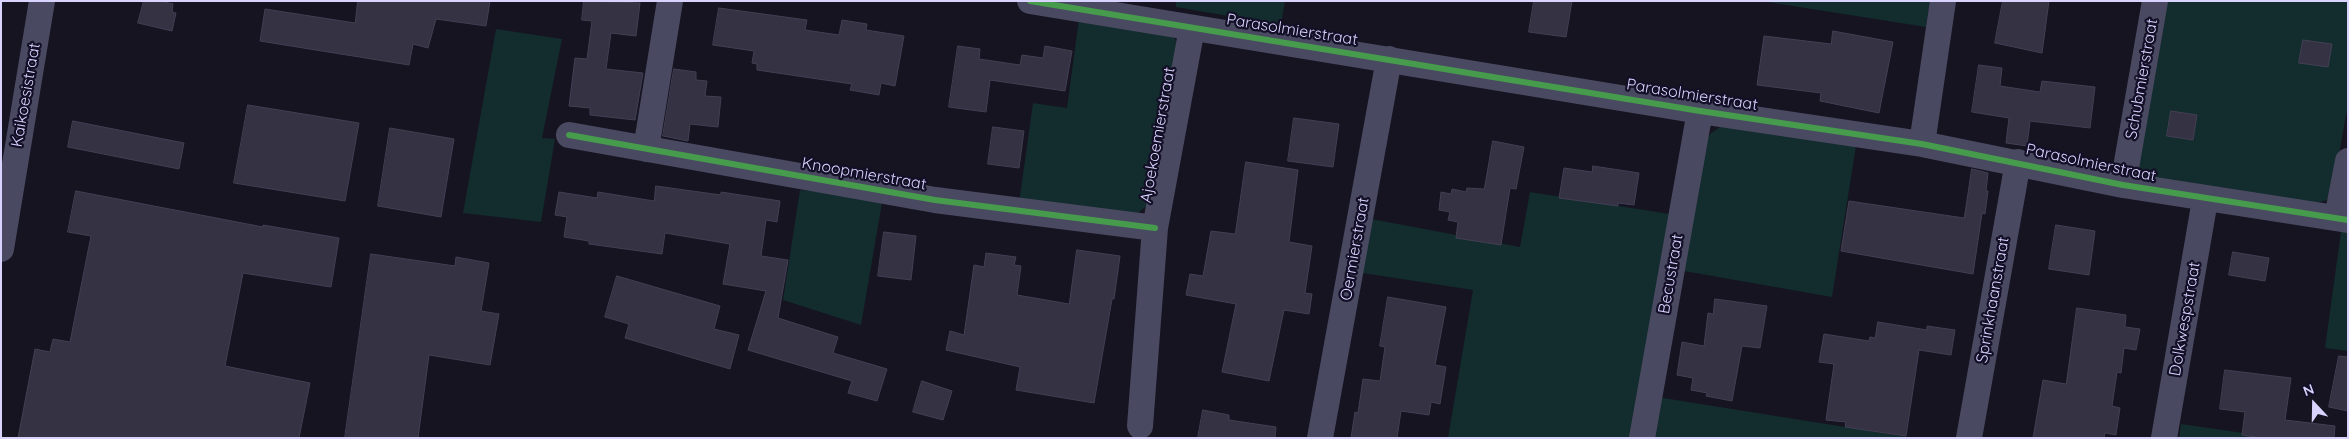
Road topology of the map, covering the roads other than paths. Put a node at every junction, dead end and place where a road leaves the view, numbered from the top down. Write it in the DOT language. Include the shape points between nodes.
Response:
graph roads {
  1 [pos="42,1"];
  2 [pos="670,1"];
  3 [pos="1030,1"];
  4 [pos="1943,1"];
  5 [pos="2155,1"];
  6 [pos="1192,28"];
  7 [pos="1389,59"];
  8 [pos="1700,111"];
  9 [pos="10,130"];
  10 [pos="569,135"];
  11 [pos="1922,144"];
  12 [pos="646,149"];
  13 [pos="2348,161"];
  14 [pos="2018,162"];
  15 [pos="2123,185"];
  16 [pos="2205,200"];
  17 [pos="2342,219"];
  18 [pos="1155,228"];
  19 [pos="1,249"];
  20 [pos="1140,426"];
  21 [pos="1320,438"];
  22 [pos="1642,438"];
  23 [pos="1969,438"];
  24 [pos="2164,438"];
  1 -- 9 [label="street, Kaikoesistraat"];
  2 -- 12 [label="street"];
  3 -- 6 [label="street, Parasolmierstraat"];
  4 -- 11 [label="street"];
  5 -- 15 [label="street, Schubmierstraat"];
  6 -- 7 [label="street, Parasolmierstraat"];
  6 -- 18 [label="street, Ajoekoemierstraat"];
  7 -- 8 [label="street, Parasolmierstraat"];
  7 -- 21 [label="street, Oermierstraat"];
  8 -- 11 [label="street, Parasolmierstraat"];
  8 -- 22 [label="street, Becustraat"];
  9 -- 19 [label="street, Kaikoesistraat"];
  10 -- 12 [label="street, Knoopmierstraat"];
  11 -- 14 [label="street, Parasolmierstraat"];
  12 -- 18 [label="street, Knoopmierstraat" via="935,200"];
  13 -- 17 [label="street"];
  14 -- 15 [label="street, Parasolmierstraat"];
  14 -- 23 [label="street, Sprinkhaanstraat"];
  15 -- 16 [label="street, Parasolmierstraat"];
  16 -- 17 [label="street, Parasolmierstraat"];
  16 -- 24 [label="street, Dolkwespstraat"];
  18 -- 20 [label="street, Ajoekoemierstraat"];
}
